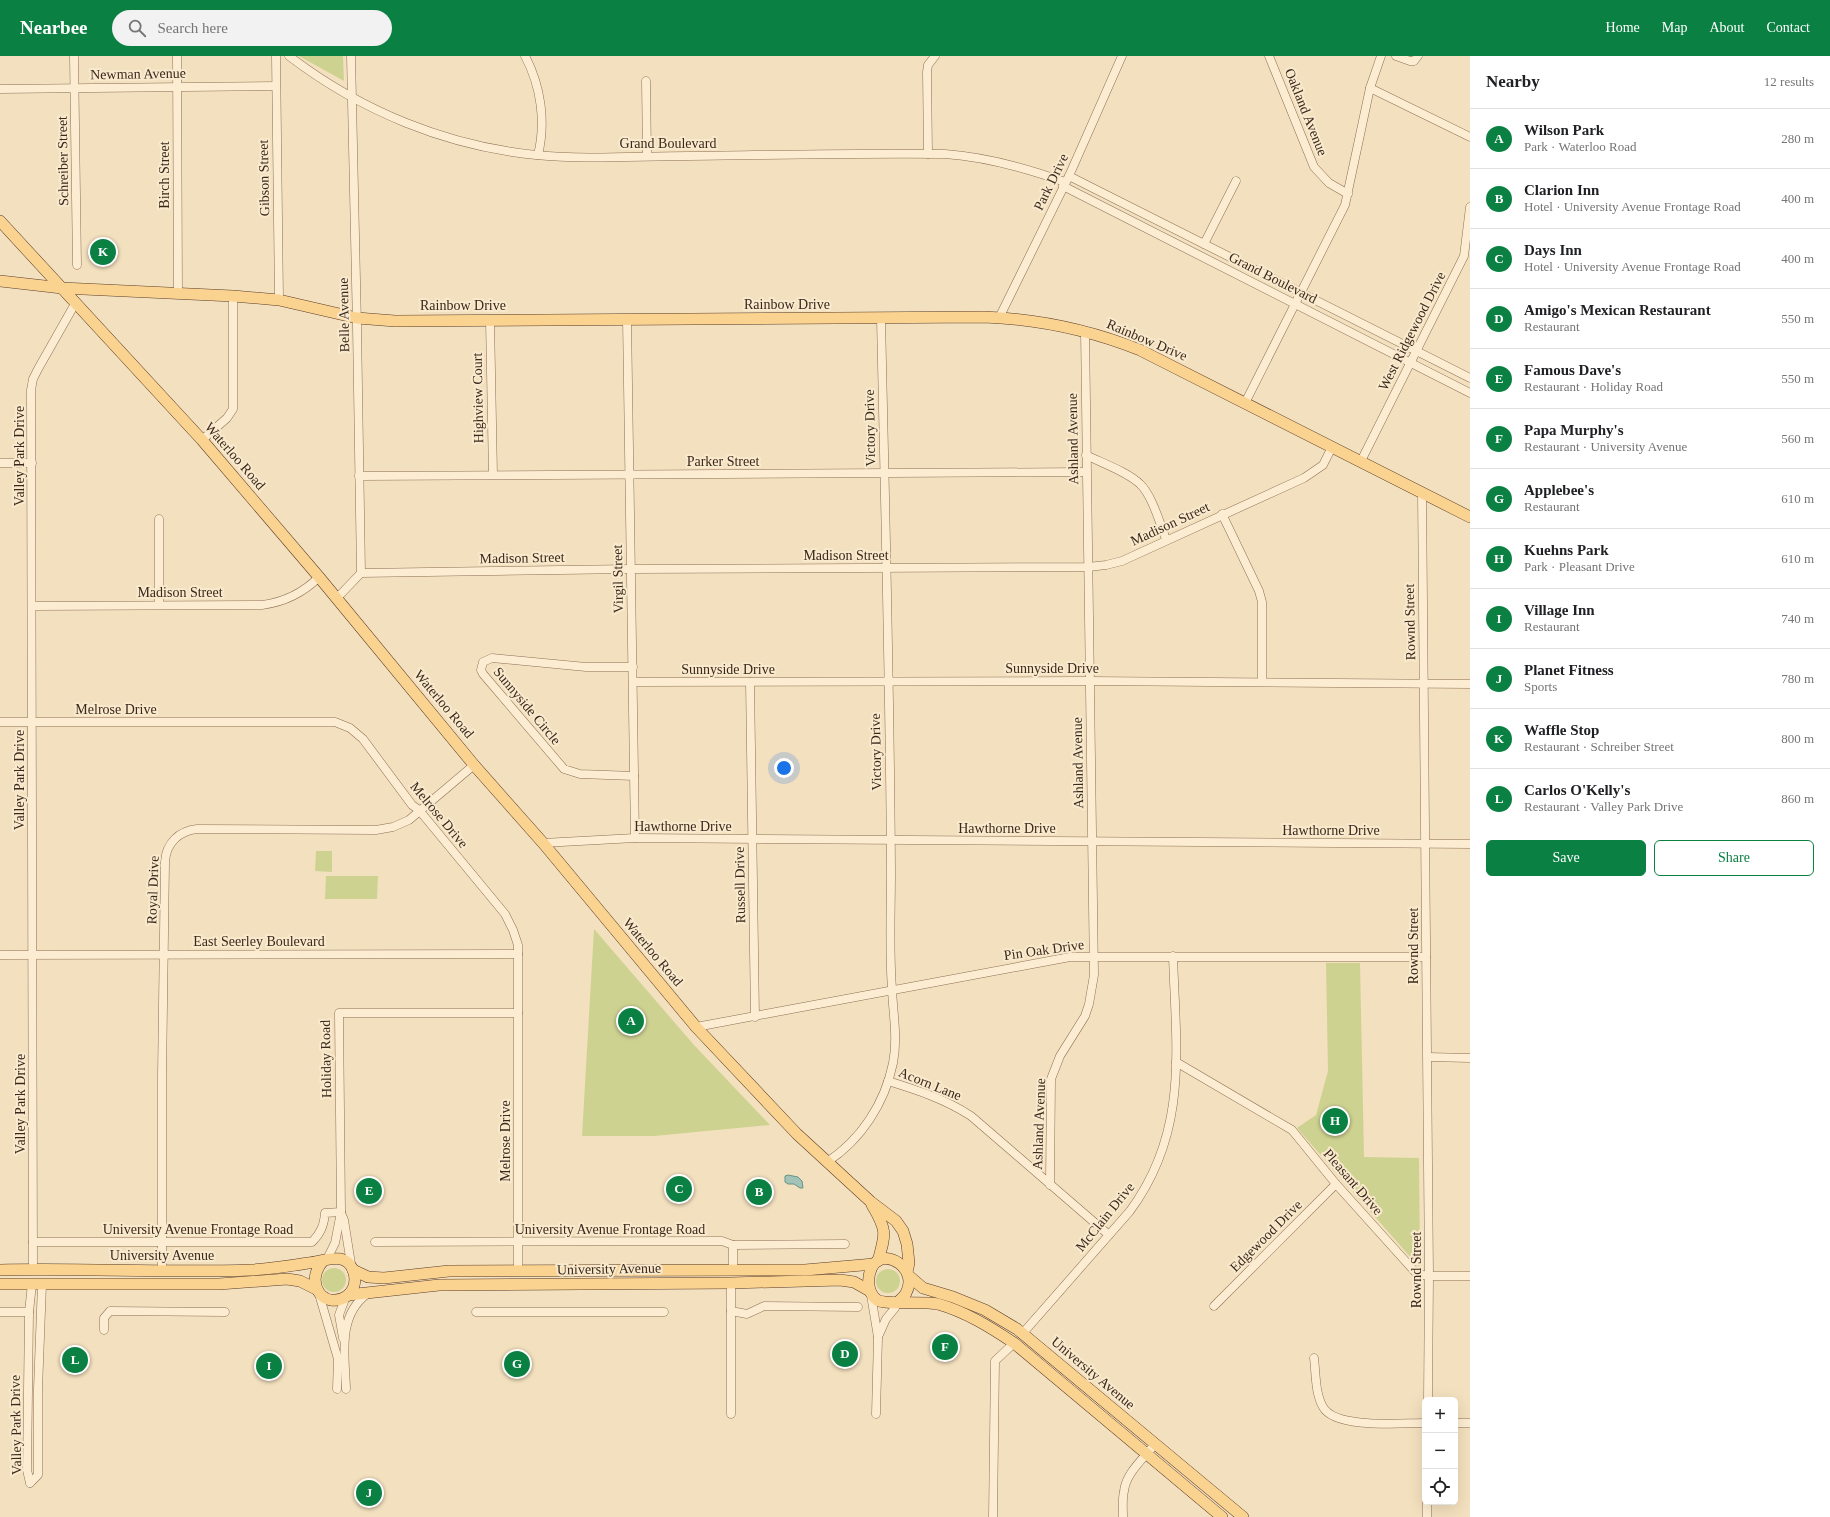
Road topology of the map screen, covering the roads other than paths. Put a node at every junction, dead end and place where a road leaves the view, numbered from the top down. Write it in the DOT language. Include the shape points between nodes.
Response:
graph roads {
  1 [pos="74,56"];
  2 [pos="176,56"];
  3 [pos="276,56"];
  4 [pos="289,56"];
  5 [pos="351,56"];
  6 [pos="525,56"];
  7 [pos="935,56"];
  8 [pos="1122,56"];
  9 [pos="1269,56"];
  10 [pos="1381,56"];
  11 [pos="1396,56"];
  12 [pos="1418,56"];
  13 [pos="646,81"];
  14 [pos="276,86"];
  15 [pos="177,87"];
  16 [pos="75,88"];
  17 [pos="1370,88"];
  18 [pos="0,89"];
  19 [pos="352,98"];
  20 [pos="1470,137"];
  21 [pos="928,154"];
  22 [pos="538,155"];
  23 [pos="647,156"];
  24 [pos="1066,181"];
  25 [pos="1236,181"];
  26 [pos="1348,194"];
  27 [pos="1470,207"];
  28 [pos="0,221"];
  29 [pos="1204,244"];
  30 [pos="77,265"];
  31 [pos="0,281"];
  32 [pos="62,288"];
  33 [pos="178,293"];
  34 [pos="1301,293"];
  35 [pos="233,296"];
  36 [pos="278,300"];
  37 [pos="76,302"];
  38 [pos="1295,304"];
  39 [pos="357,318"];
  40 [pos="881,318"];
  41 [pos="999,318"];
  42 [pos="627,319"];
  43 [pos="490,320"];
  44 [pos="1084,331"];
  45 [pos="1416,351"];
  46 [pos="1410,362"];
  47 [pos="1470,378"];
  48 [pos="1470,392"];
  49 [pos="1245,403"];
  50 [pos="202,440"];
  51 [pos="1332,447"];
  52 [pos="1086,455"];
  53 [pos="1361,461"];
  54 [pos="0,463"];
  55 [pos="32,463"];
  56 [pos="1086,472"];
  57 [pos="884,473"];
  58 [pos="630,474"];
  59 [pos="493,475"];
  60 [pos="359,476"];
  61 [pos="1422,492"];
  62 [pos="1222,514"];
  63 [pos="1470,517"];
  64 [pos="159,519"];
  65 [pos="1166,539"];
  66 [pos="886,567"];
  67 [pos="1088,567"];
  68 [pos="631,569"];
  69 [pos="360,573"];
  70 [pos="319,577"];
  71 [pos="337,598"];
  72 [pos="159,605"];
  73 [pos="32,606"];
  74 [pos="633,667"];
  75 [pos="1089,681"];
  76 [pos="633,682"];
  77 [pos="750,682"];
  78 [pos="888,682"];
  79 [pos="1262,682"];
  80 [pos="1424,683"];
  81 [pos="1470,684"];
  82 [pos="0,722"];
  83 [pos="32,722"];
  84 [pos="474,765"];
  85 [pos="634,776"];
  86 [pos="419,810"];
  87 [pos="636,838"];
  88 [pos="752,839"];
  89 [pos="891,840"];
  90 [pos="1092,842"];
  91 [pos="543,843"];
  92 [pos="1426,844"];
  93 [pos="1470,844"];
  94 [pos="164,954"];
  95 [pos="518,954"];
  96 [pos="0,955"];
  97 [pos="33,955"];
  98 [pos="1093,956"];
  99 [pos="1173,956"];
  100 [pos="1426,957"];
  101 [pos="892,989"];
  102 [pos="518,1013"];
  103 [pos="755,1017"];
  104 [pos="696,1027"];
  105 [pos="1428,1057"];
  106 [pos="1470,1058"];
  107 [pos="1176,1062"];
  108 [pos="888,1081"];
  109 [pos="827,1162"];
  110 [pos="1050,1184"];
  111 [pos="1336,1184"];
  112 [pos="871,1202"];
  113 [pos="341,1212"];
  114 [pos="1109,1235"];
  115 [pos="163,1241"];
  116 [pos="34,1242"];
  117 [pos="375,1242"];
  118 [pos="518,1242"];
  119 [pos="845,1244"];
  120 [pos="732,1245"];
  121 [pos="325,1260"];
  122 [pos="876,1263"];
  123 [pos="352,1267"];
  124 [pos="34,1269"];
  125 [pos="0,1270"];
  126 [pos="100,1270"];
  127 [pos="162,1270"];
  128 [pos="518,1270"];
  129 [pos="733,1270"];
  130 [pos="788,1270"];
  131 [pos="908,1274"];
  132 [pos="1429,1276"];
  133 [pos="1470,1276"];
  134 [pos="731,1283"];
  135 [pos="0,1284"];
  136 [pos="37,1284"];
  137 [pos="101,1284"];
  138 [pos="457,1285"];
  139 [pos="317,1291"];
  140 [pos="870,1293"];
  141 [pos="367,1294"];
  142 [pos="347,1296"];
  143 [pos="897,1302"];
  144 [pos="1214,1306"];
  145 [pos="858,1307"];
  146 [pos="731,1311"];
  147 [pos="0,1312"];
  148 [pos="29,1312"];
  149 [pos="225,1312"];
  150 [pos="476,1312"];
  151 [pos="664,1312"];
  152 [pos="104,1330"];
  153 [pos="1023,1333"];
  154 [pos="878,1337"];
  155 [pos="1014,1343"];
  156 [pos="344,1347"];
  157 [pos="1314,1358"];
  158 [pos="346,1388"];
  159 [pos="337,1389"];
  160 [pos="1428,1397"];
  161 [pos="731,1414"];
  162 [pos="876,1414"];
  163 [pos="1422,1423"];
  164 [pos="1458,1423"];
  165 [pos="1470,1423"];
  166 [pos="1155,1444"];
  167 [pos="1147,1454"];
  168 [pos="1427,1505"];
  169 [pos="993,1517"];
  170 [pos="1123,1517"];
  171 [pos="1222,1517"];
  172 [pos="1243,1517"];
  173 [pos="1427,1517"];
  1 -- 16 [label="street, Schreiber Street"];
  2 -- 15 [label="street, Birch Street"];
  3 -- 14 [label="street, Gibson Street"];
  4 -- 19 [label="street, Grand Boulevard"];
  5 -- 19 [label="street, Belle Avenue"];
  6 -- 22 [label="street" via="538,83 540,96 541,132"];
  7 -- 21 [label="street" via="928,65 927,72"];
  8 -- 24 [label="street, Park Drive"];
  9 -- 26 [label="street, Oakland Avenue" via="1314,167 1329,183"];
  10 -- 17 [label="street"];
  11 -- 12 [label="street" via="1414,61"];
  13 -- 23 [label="street"];
  14 -- 15 [label="street, Newman Avenue"];
  14 -- 36 [label="street, Gibson Street"];
  15 -- 16 [label="street, Newman Avenue"];
  15 -- 33 [label="street, Birch Street"];
  16 -- 18 [label="street, Newman Avenue"];
  16 -- 30 [label="street, Schreiber Street"];
  17 -- 20 [label="street"];
  17 -- 26 [label="street"];
  19 -- 22 [label="street, Grand Boulevard" via="406,123 455,141"];
  19 -- 39 [label="street, Belle Avenue"];
  21 -- 23 [label="street, Grand Boulevard"];
  21 -- 24 [label="street, Grand Boulevard" via="985,158"];
  22 -- 23 [label="street, Grand Boulevard"];
  24 -- 29 [label="street, Grand Boulevard"];
  24 -- 38 [label="street, Grand Boulevard"];
  24 -- 41 [label="street, Park Drive"];
  25 -- 29 [label="street"];
  26 -- 34 [label="street"];
  27 -- 45 [label="street, West Ridgewood Drive" via="1464,256"];
  28 -- 32 [label="main road, Waterloo Road"];
  29 -- 34 [label="street, Grand Boulevard"];
  31 -- 32 [label="main road, Rainbow Drive"];
  32 -- 33 [label="main road, Rainbow Drive"];
  32 -- 37 [label="main road, Waterloo Road"];
  33 -- 35 [label="main road, Rainbow Drive"];
  34 -- 38 [label="street"];
  34 -- 45 [label="street, Grand Boulevard"];
  35 -- 36 [label="main road, Rainbow Drive"];
  35 -- 50 [label="street" via="233,409 227,418"];
  36 -- 39 [label="main road, Rainbow Drive"];
  37 -- 50 [label="main road, Waterloo Road"];
  37 -- 55 [label="street, Valley Park Drive" via="33,380"];
  38 -- 46 [label="street, Grand Boulevard"];
  38 -- 49 [label="street"];
  39 -- 43 [label="main road, Rainbow Drive" via="395,321"];
  39 -- 60 [label="street, Belle Avenue"];
  40 -- 41 [label="main road, Rainbow Drive"];
  40 -- 42 [label="main road, Rainbow Drive"];
  40 -- 57 [label="street, Victory Drive"];
  41 -- 44 [label="main road, Rainbow Drive" via="1029,320"];
  42 -- 43 [label="main road, Rainbow Drive"];
  42 -- 58 [label="street, Virgil Street"];
  43 -- 59 [label="street, Highview Court"];
  44 -- 49 [label="main road, Rainbow Drive" via="1140,350"];
  44 -- 52 [label="street, Ashland Avenue"];
  45 -- 46 [label="street, West Ridgewood Drive"];
  45 -- 47 [label="street, Grand Boulevard"];
  46 -- 48 [label="street, Grand Boulevard"];
  46 -- 53 [label="street, West Ridgewood Drive"];
  49 -- 51 [label="main road, Rainbow Drive"];
  50 -- 70 [label="main road, Waterloo Road"];
  51 -- 53 [label="main road, Rainbow Drive"];
  51 -- 62 [label="street, Madison Street" via="1322,465 1304,478"];
  52 -- 56 [label="street, Ashland Avenue"];
  52 -- 65 [label="street" via="1141,484"];
  53 -- 61 [label="main road, Rainbow Drive"];
  54 -- 55 [label="street"];
  55 -- 73 [label="street, Valley Park Drive"];
  56 -- 57 [label="street, Parker Street"];
  56 -- 67 [label="street, Ashland Avenue"];
  57 -- 58 [label="street, Parker Street"];
  57 -- 66 [label="street, Victory Drive"];
  58 -- 59 [label="street, Parker Street"];
  58 -- 68 [label="street, Virgil Street"];
  59 -- 60 [label="street, Parker Street"];
  60 -- 69 [label="street, Belle Avenue"];
  61 -- 63 [label="main road, Rainbow Drive"];
  61 -- 80 [label="street, Rownd Street"];
  62 -- 65 [label="street, Madison Street"];
  62 -- 79 [label="street" via="1262,602"];
  64 -- 72 [label="street"];
  65 -- 67 [label="street, Madison Street" via="1114,564"];
  66 -- 67 [label="street, Madison Street"];
  66 -- 68 [label="street, Madison Street"];
  66 -- 78 [label="street, Victory Drive"];
  67 -- 75 [label="street, Ashland Avenue"];
  68 -- 69 [label="street, Madison Street"];
  68 -- 74 [label="street, Virgil Street"];
  69 -- 71 [label="street"];
  70 -- 71 [label="main road, Waterloo Road"];
  70 -- 72 [label="street, Madison Street" via="300,593 273,604"];
  71 -- 84 [label="main road, Waterloo Road"];
  72 -- 73 [label="street, Madison Street"];
  73 -- 83 [label="street, Valley Park Drive"];
  74 -- 76 [label="street, Virgil Street"];
  74 -- 85 [label="street, Sunnyside Circle" via="586,667 492,658 485,660 481,670 564,769 580,774"];
  75 -- 78 [label="street, Sunnyside Drive"];
  75 -- 79 [label="street, Sunnyside Drive"];
  75 -- 90 [label="street, Ashland Avenue"];
  76 -- 77 [label="street, Sunnyside Drive"];
  76 -- 85 [label="street, Virgil Street"];
  77 -- 78 [label="street, Sunnyside Drive"];
  77 -- 88 [label="street, Russell Drive"];
  78 -- 89 [label="street, Victory Drive"];
  79 -- 80 [label="street, Sunnyside Drive"];
  80 -- 81 [label="street, Sunnyside Drive"];
  80 -- 92 [label="street, Rownd Street"];
  82 -- 83 [label="street, Melrose Drive"];
  83 -- 86 [label="street, Melrose Drive" via="335,722 350,728 363,739 412,805"];
  83 -- 97 [label="street, Valley Park Drive"];
  84 -- 86 [label="street, Royal Drive"];
  84 -- 91 [label="main road, Waterloo Road"];
  85 -- 87 [label="street, Virgil Street"];
  86 -- 94 [label="street, Royal Drive" via="409,820 385,829 197,829 180,834 170,843 165,855"];
  86 -- 95 [label="street, Melrose Drive" via="505,914 514,930"];
  87 -- 88 [label="street, Hawthorne Drive"];
  87 -- 91 [label="street, Hawthorne Drive"];
  88 -- 89 [label="street, Hawthorne Drive"];
  88 -- 103 [label="street, Russell Drive"];
  89 -- 90 [label="street, Hawthorne Drive"];
  89 -- 101 [label="street, Victory Drive"];
  90 -- 92 [label="street, Hawthorne Drive"];
  90 -- 98 [label="street, Ashland Avenue"];
  91 -- 104 [label="main road, Waterloo Road"];
  92 -- 93 [label="street, Hawthorne Drive"];
  92 -- 100 [label="street, Rownd Street"];
  94 -- 95 [label="street, East Seerley Boulevard"];
  94 -- 97 [label="street, East Seerley Boulevard"];
  94 -- 115 [label="street, Royal Drive"];
  95 -- 102 [label="street, Melrose Drive"];
  96 -- 97 [label="street, East Seerley Boulevard"];
  97 -- 116 [label="street, Valley Park Drive"];
  98 -- 99 [label="street, Pin Oak Drive"];
  98 -- 101 [label="street, Pin Oak Drive" via="1070,957"];
  98 -- 110 [label="street, Ashland Avenue" via="1094,975 1089,1004 1077,1030 1054,1067 1051,1084"];
  99 -- 100 [label="street, Pin Oak Drive"];
  99 -- 107 [label="street, McClain Drive"];
  100 -- 105 [label="street, Rownd Street"];
  101 -- 103 [label="street, Pin Oak Drive"];
  101 -- 108 [label="street, Victory Drive" via="896,1039"];
  102 -- 113 [label="street, Holiday Road" via="339,1013"];
  102 -- 118 [label="street, Melrose Drive"];
  103 -- 104 [label="street, Pin Oak Drive"];
  104 -- 109 [label="main road, Waterloo Road"];
  105 -- 106 [label="street"];
  105 -- 132 [label="street, Rownd Street"];
  107 -- 111 [label="street, Pleasant Drive" via="1292,1130"];
  107 -- 114 [label="street, McClain Drive" via="1174,1102 1167,1139 1158,1164 1142,1195"];
  108 -- 109 [label="street, Victory Drive" via="878,1105 860,1132"];
  108 -- 110 [label="street, Acorn Lane" via="928,1094 960,1109"];
  109 -- 112 [label="main road, Waterloo Road"];
  110 -- 114 [label="street, Acorn Lane"];
  111 -- 132 [label="street, Pleasant Drive" via="1411,1269 1417,1274"];
  111 -- 144 [label="street, Edgewood Drive"];
  112 -- 122 [label="main road, Waterloo Road" via="885,1232"];
  112 -- 131 [label="main road, Waterloo Road" via="896,1221 903,1231 907,1244"];
  113 -- 115 [label="street, University Avenue Frontage Road" via="325,1212 324,1225 312,1242"];
  113 -- 121 [label="street, Holiday Road" via="335,1243"];
  113 -- 123 [label="street, Holiday Road"];
  114 -- 153 [label="street, McClain Drive"];
  115 -- 116 [label="street, University Avenue Frontage Road"];
  115 -- 127 [label="street, Royal Drive"];
  116 -- 124 [label="street, Valley Park Drive"];
  117 -- 118 [label="street, University Avenue Frontage Road"];
  118 -- 120 [label="street, University Avenue Frontage Road" via="722,1241"];
  118 -- 128 [label="street, Melrose Drive"];
  119 -- 120 [label="street, University Avenue Frontage Road"];
  120 -- 129 [label="street"];
  121 -- 123 [label="main road" via="342,1260"];
  121 -- 127 [label="main road, University Avenue" via="252,1270"];
  121 -- 139 [label="main road" via="315,1273"];
  122 -- 130 [label="main road, University Avenue"];
  122 -- 131 [label="main road" via="897,1261"];
  122 -- 140 [label="main road" via="869,1277"];
  123 -- 128 [label="main road, University Avenue" via="374,1278 449,1271"];
  123 -- 142 [label="main road" via="354,1283"];
  124 -- 125 [label="main road, University Avenue"];
  124 -- 126 [label="main road, University Avenue"];
  126 -- 127 [label="main road, University Avenue"];
  126 -- 136 [label="main road" via="83,1277 46,1278"];
  127 -- 137 [label="main road" via="155,1277 123,1278"];
  128 -- 129 [label="main road, University Avenue"];
  128 -- 138 [label="main road" via="509,1278 481,1278"];
  129 -- 130 [label="main road, University Avenue"];
  130 -- 134 [label="main road" via="767,1277 739,1277"];
  131 -- 143 [label="main road" via="906,1293"];
  131 -- 153 [label="main road, University Avenue" via="923,1288 985,1310"];
  132 -- 133 [label="street, Pleasant Drive"];
  132 -- 160 [label="street, Rownd Street"];
  134 -- 138 [label="main road, University Avenue"];
  134 -- 140 [label="main road, University Avenue" via="840,1280 854,1282"];
  134 -- 146 [label="street"];
  135 -- 136 [label="main road, University Avenue"];
  136 -- 137 [label="main road, University Avenue"];
  136 -- 148 [label="street, Valley Park Drive"];
  136 -- 148 [label="street, Valley Park Drive" via="38,1475 30,1483 27,1470"];
  137 -- 139 [label="main road, University Avenue" via="219,1284 287,1279 300,1281"];
  138 -- 141 [label="main road, University Avenue"];
  139 -- 142 [label="main road" via="331,1299"];
  139 -- 159 [label="street" via="338,1359"];
  140 -- 143 [label="main road" via="879,1301"];
  140 -- 154 [label="street"];
  141 -- 142 [label="main road, University Avenue"];
  141 -- 156 [label="street" via="359,1300 348,1318"];
  142 -- 156 [label="street" via="339,1320"];
  143 -- 154 [label="street"];
  143 -- 155 [label="main road, University Avenue" via="937,1304 964,1313"];
  145 -- 146 [label="street" via="764,1306 747,1314"];
  146 -- 161 [label="street"];
  147 -- 148 [label="street"];
  149 -- 152 [label="street" via="110,1311 104,1318"];
  150 -- 151 [label="street"];
  153 -- 166 [label="main road, University Avenue"];
  154 -- 162 [label="street"];
  155 -- 167 [label="main road, University Avenue"];
  155 -- 169 [label="street" via="995,1361"];
  156 -- 158 [label="street"];
  157 -- 163 [label="street" via="1319,1398 1329,1415 1349,1422"];
  164 -- 165 [label="street"];
  166 -- 167 [label="street"];
  166 -- 172 [label="main road, University Avenue"];
  167 -- 170 [label="street" via="1125,1484"];
  167 -- 171 [label="main road, University Avenue"];
  168 -- 173 [label="street"];
}
